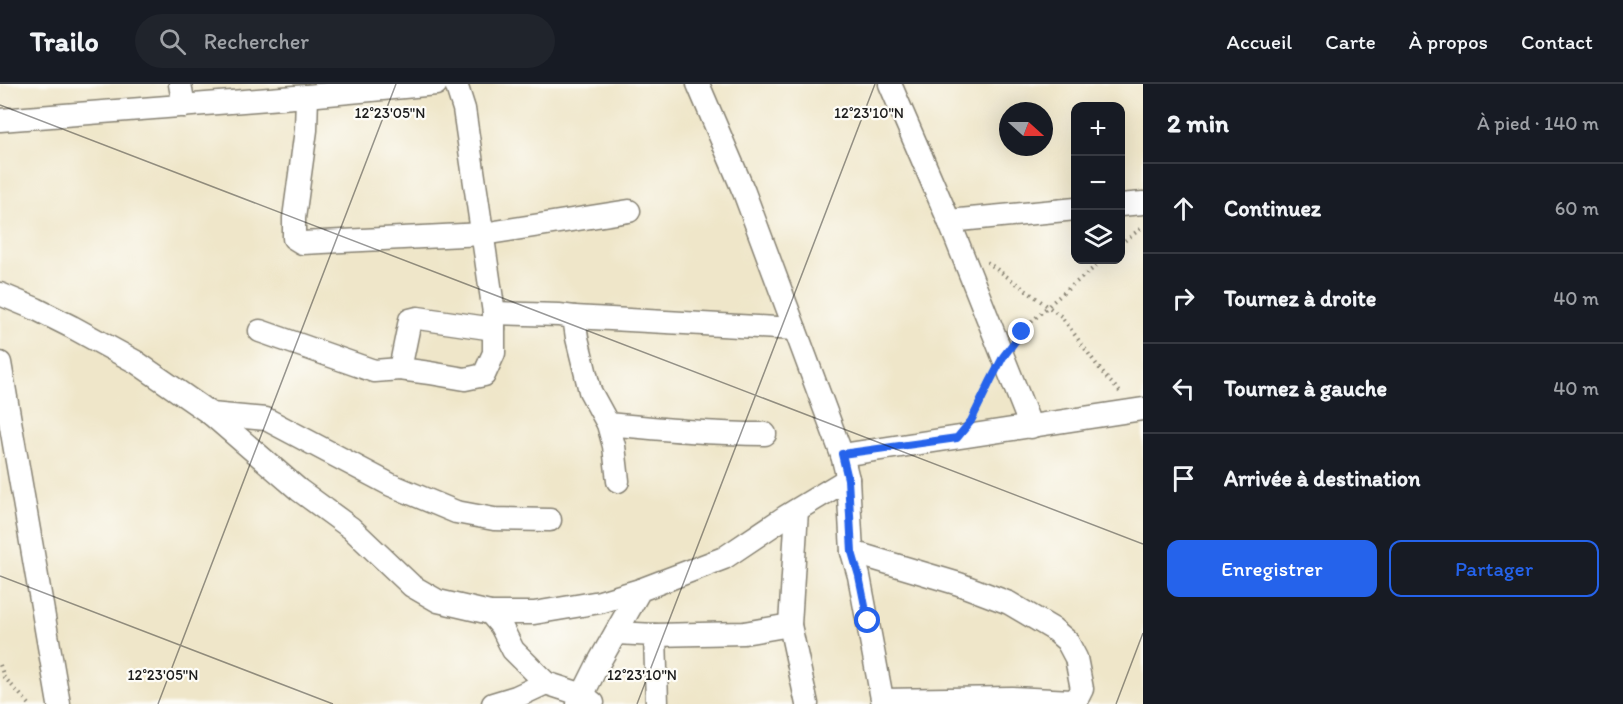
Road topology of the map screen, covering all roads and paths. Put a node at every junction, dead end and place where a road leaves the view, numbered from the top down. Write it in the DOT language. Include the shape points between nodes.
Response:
graph roads {
  1 [pos="436,84"];
  2 [pos="456,84"];
  3 [pos="698,84"];
  4 [pos="891,84"];
  5 [pos="182,95"];
  6 [pos="307,96"];
  7 [pos="0,120"];
  8 [pos="1143,203"];
  9 [pos="1125,205"];
  10 [pos="1071,209"];
  11 [pos="629,211"];
  12 [pos="949,221"];
  13 [pos="1143,227"];
  14 [pos="483,234"];
  15 [pos="1125,240"];
  16 [pos="981,257"];
  17 [pos="1098,264"];
  18 [pos="0,294"];
  19 [pos="1048,307"];
  20 [pos="574,317"];
  21 [pos="494,321"];
  22 [pos="795,329"];
  23 [pos="260,331"];
  24 [pos="1003,357"];
  25 [pos="0,363"];
  26 [pos="400,369"];
  27 [pos="1140,410"];
  28 [pos="211,414"];
  29 [pos="608,424"];
  30 [pos="1031,427"];
  31 [pos="765,434"];
  32 [pos="957,438"];
  33 [pos="842,454"];
  34 [pos="848,479"];
  35 [pos="618,481"];
  36 [pos="797,510"];
  37 [pos="550,520"];
  38 [pos="852,552"];
  39 [pos="640,590"];
  40 [pos="490,613"];
  41 [pos="790,625"];
  42 [pos="616,633"];
  43 [pos="655,635"];
  44 [pos="0,665"];
  45 [pos="546,683"];
  46 [pos="585,701"];
  47 [pos="883,702"];
  48 [pos="29,704"];
  49 [pos="59,704"];
  50 [pos="492,704"];
  51 [pos="657,704"];
  52 [pos="807,704"];
  1 -- 6 [label="street"];
  2 -- 14 [label="street" via="464,109"];
  3 -- 22 [label="street" via="744,192"];
  4 -- 12 [label="street"];
  5 -- 6 [label="street"];
  5 -- 7 [label="street"];
  6 -- 14 [label="street" via="294,238 302,243"];
  8 -- 9 [label="street"];
  10 -- 12 [label="street"];
  11 -- 14 [label="street"];
  12 -- 24 [label="street"];
  13 -- 15 [label="path"];
  14 -- 21 [label="street"];
  16 -- 19 [label="path"];
  17 -- 19 [label="path"];
  18 -- 28 [label="street" via="136,362"];
  19 -- 24 [label="path"];
  19 -- 27 [label="path" via="1060,316 1105,376"];
  20 -- 21 [label="street"];
  20 -- 22 [label="street"];
  20 -- 29 [label="street" via="590,391"];
  21 -- 26 [label="street" via="410,320"];
  21 -- 26 [label="street" via="494,353 484,375 465,379"];
  22 -- 33 [label="street"];
  23 -- 26 [label="street" via="374,371"];
  24 -- 30 [label="street"];
  24 -- 32 [label="path" via="971,421"];
  25 -- 49 [label="street"];
  27 -- 30 [label="street"];
  28 -- 37 [label="street" via="266,419 391,485 456,512 494,519"];
  28 -- 40 [label="street" via="299,490 351,528 412,586 438,601"];
  29 -- 31 [label="street"];
  29 -- 35 [label="street"];
  30 -- 32 [label="street"];
  32 -- 33 [label="street"];
  33 -- 34 [label="street"];
  34 -- 36 [label="street"];
  34 -- 38 [label="street"];
  36 -- 39 [label="street" via="724,558"];
  36 -- 41 [label="street"];
  38 -- 47 [label="street"];
  38 -- 47 [label="street" via="959,584 1018,608 1067,641 1076,657 1082,689 1072,701 1012,698"];
  39 -- 40 [label="street" via="600,602 534,613"];
  39 -- 42 [label="street"];
  40 -- 45 [label="street" via="513,650"];
  41 -- 43 [label="street" via="744,633"];
  41 -- 52 [label="street"];
  42 -- 43 [label="street"];
  42 -- 46 [label="street" via="598,664"];
  43 -- 51 [label="street"];
  44 -- 48 [label="path" via="4,677"];
  45 -- 46 [label="street"];
  45 -- 50 [label="street"];
}
